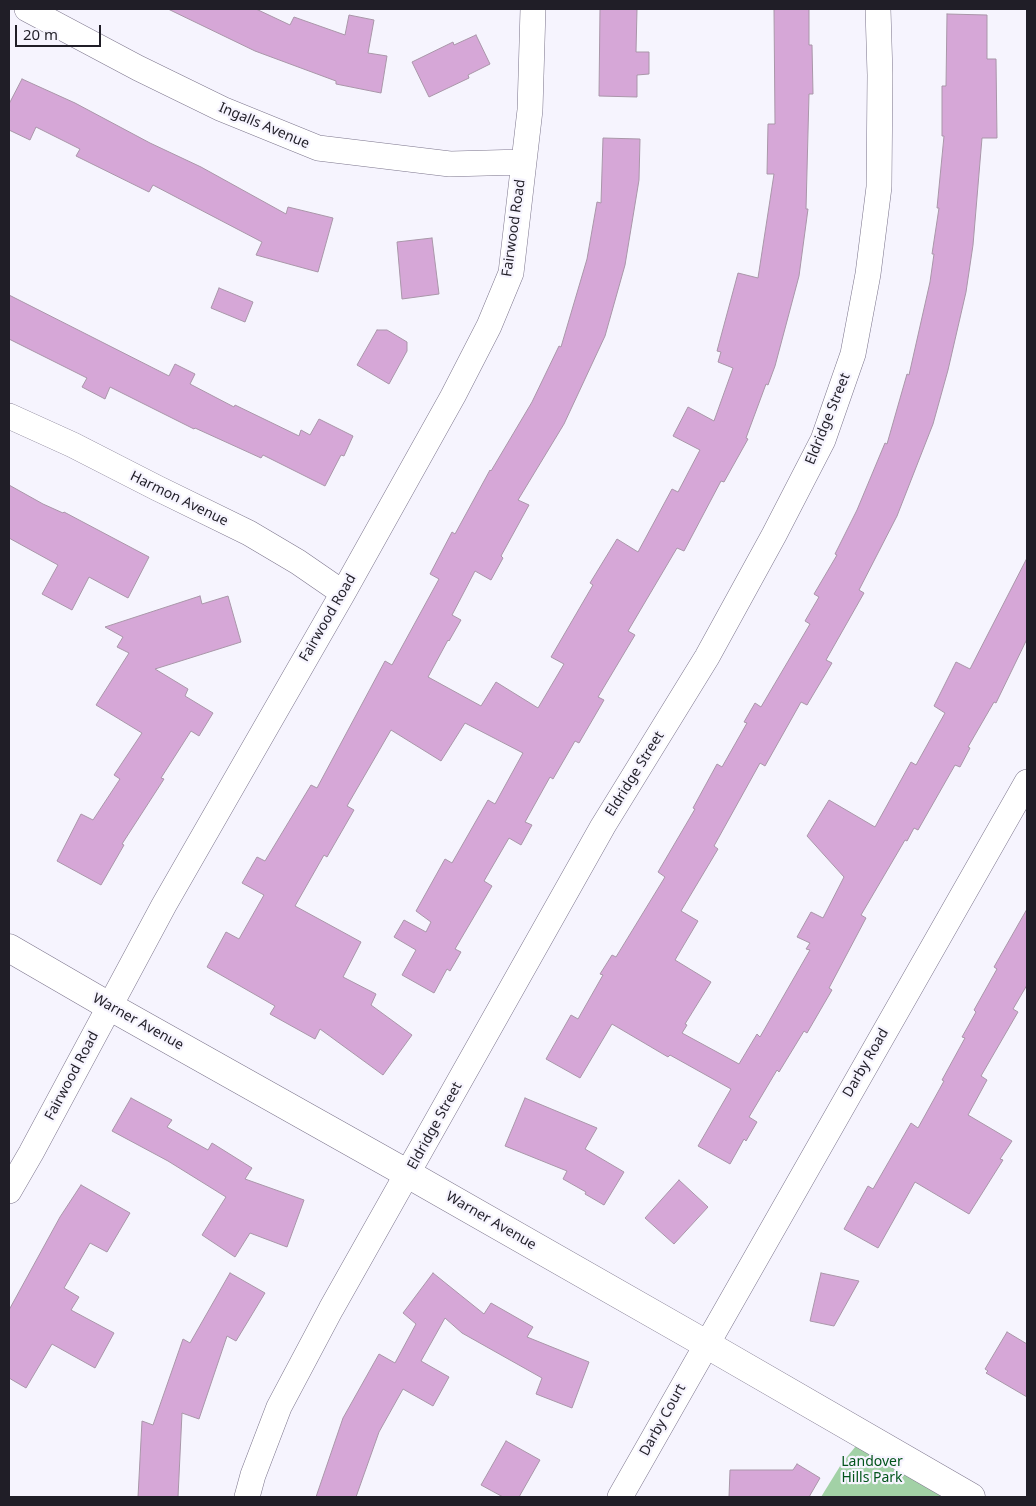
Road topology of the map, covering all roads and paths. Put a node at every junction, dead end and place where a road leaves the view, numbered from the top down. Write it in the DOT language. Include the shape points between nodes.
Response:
graph roads {
  1 [pos="27,9"];
  2 [pos="533,9"];
  3 [pos="878,9"];
  4 [pos="523,162"];
  5 [pos="9,416"];
  6 [pos="343,593"];
  7 [pos="1027,782"];
  8 [pos="9,948"];
  9 [pos="109,1006"];
  10 [pos="408,1174"];
  11 [pos="9,1191"];
  12 [pos="706,1344"];
  13 [pos="247,1497"];
  14 [pos="620,1497"];
  15 [pos="972,1497"];
  1 -- 4 [label="street, Ingalls Avenue" via="222,109 318,148 450,164"];
  2 -- 4 [label="street, Fairwood Road" via="530,110"];
  3 -- 10 [label="street, Eldridge Street" via="879,187 868,274 853,354 822,440 712,648 598,834"];
  4 -- 6 [label="street, Fairwood Road" via="511,273 490,326"];
  5 -- 6 [label="street, Harmon Avenue" via="73,444 248,533"];
  6 -- 9 [label="street, Fairwood Road"];
  7 -- 12 [label="street, Darby Road"];
  8 -- 9 [label="street, Warner Avenue"];
  9 -- 10 [label="street, Warner Avenue"];
  9 -- 11 [label="street, Fairwood Road"];
  10 -- 12 [label="street, Warner Avenue"];
  10 -- 13 [label="street, Eldridge Street" via="279,1406 252,1475"];
  12 -- 14 [label="street, Darby Court"];
  12 -- 15 [label="street, Warner Avenue"];
}
